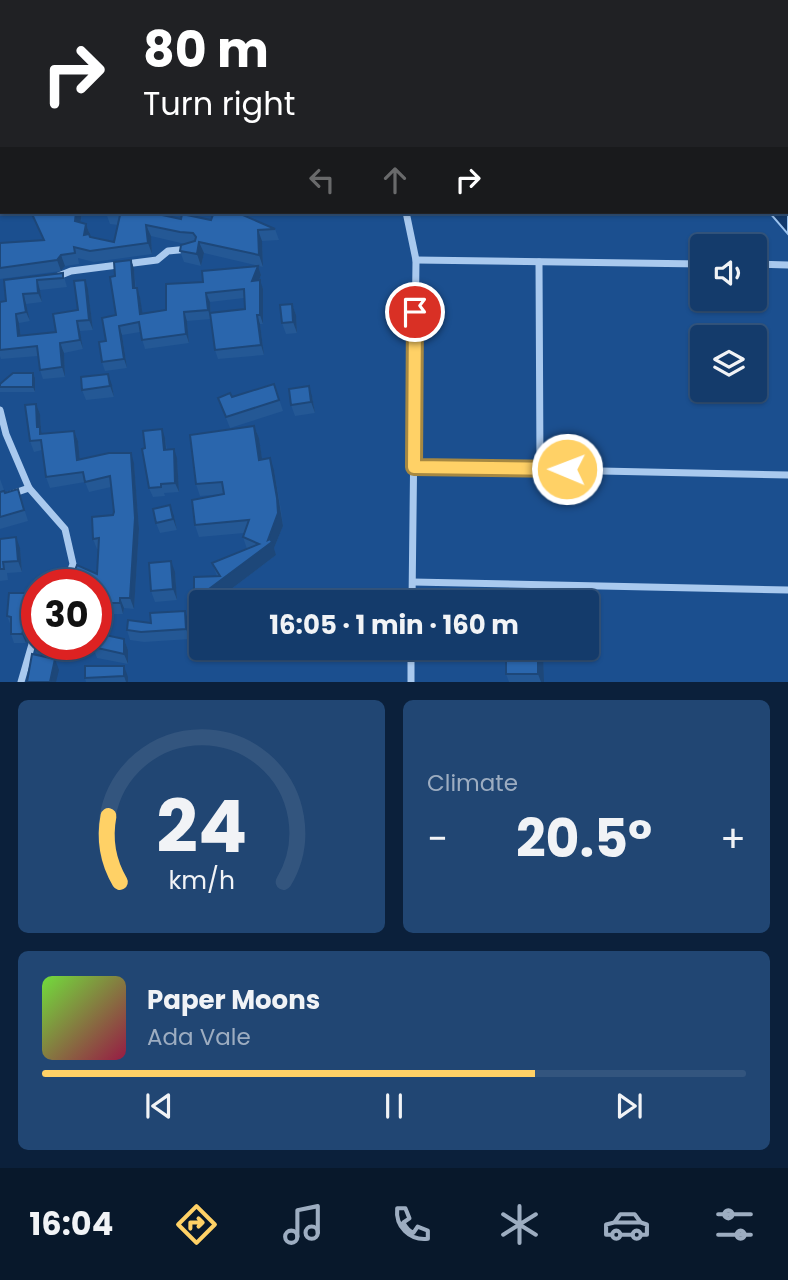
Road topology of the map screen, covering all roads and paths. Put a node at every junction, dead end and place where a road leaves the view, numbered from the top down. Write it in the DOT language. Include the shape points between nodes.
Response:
graph roads {
  1 [pos="407,214"];
  2 [pos="194,249"];
  3 [pos="416,260"];
  4 [pos="539,262"];
  5 [pos="690,264"];
  6 [pos="767,264"];
  7 [pos="788,265"];
  8 [pos="51,278"];
  9 [pos="0,410"];
  10 [pos="414,467"];
  11 [pos="540,468"];
  12 [pos="788,475"];
  13 [pos="29,488"];
  14 [pos="0,498"];
  15 [pos="72,569"];
  16 [pos="413,582"];
  17 [pos="413,590"];
  18 [pos="788,590"];
  19 [pos="27,660"];
  20 [pos="411,660"];
  21 [pos="21,681"];
  22 [pos="411,681"];
  1 -- 3 [label="street"];
  2 -- 8 [label="street"];
  3 -- 4 [label="street"];
  3 -- 10 [label="street"];
  4 -- 5 [label="street"];
  4 -- 11 [label="street"];
  6 -- 7 [label="street"];
  9 -- 13 [label="street"];
  10 -- 11 [label="street"];
  10 -- 16 [label="street"];
  11 -- 12 [label="street"];
  13 -- 14 [label="street"];
  13 -- 15 [label="street" via="65,529"];
  16 -- 17 [label="street"];
  16 -- 18 [label="street"];
  19 -- 21 [label="street"];
  20 -- 22 [label="street"];
}
